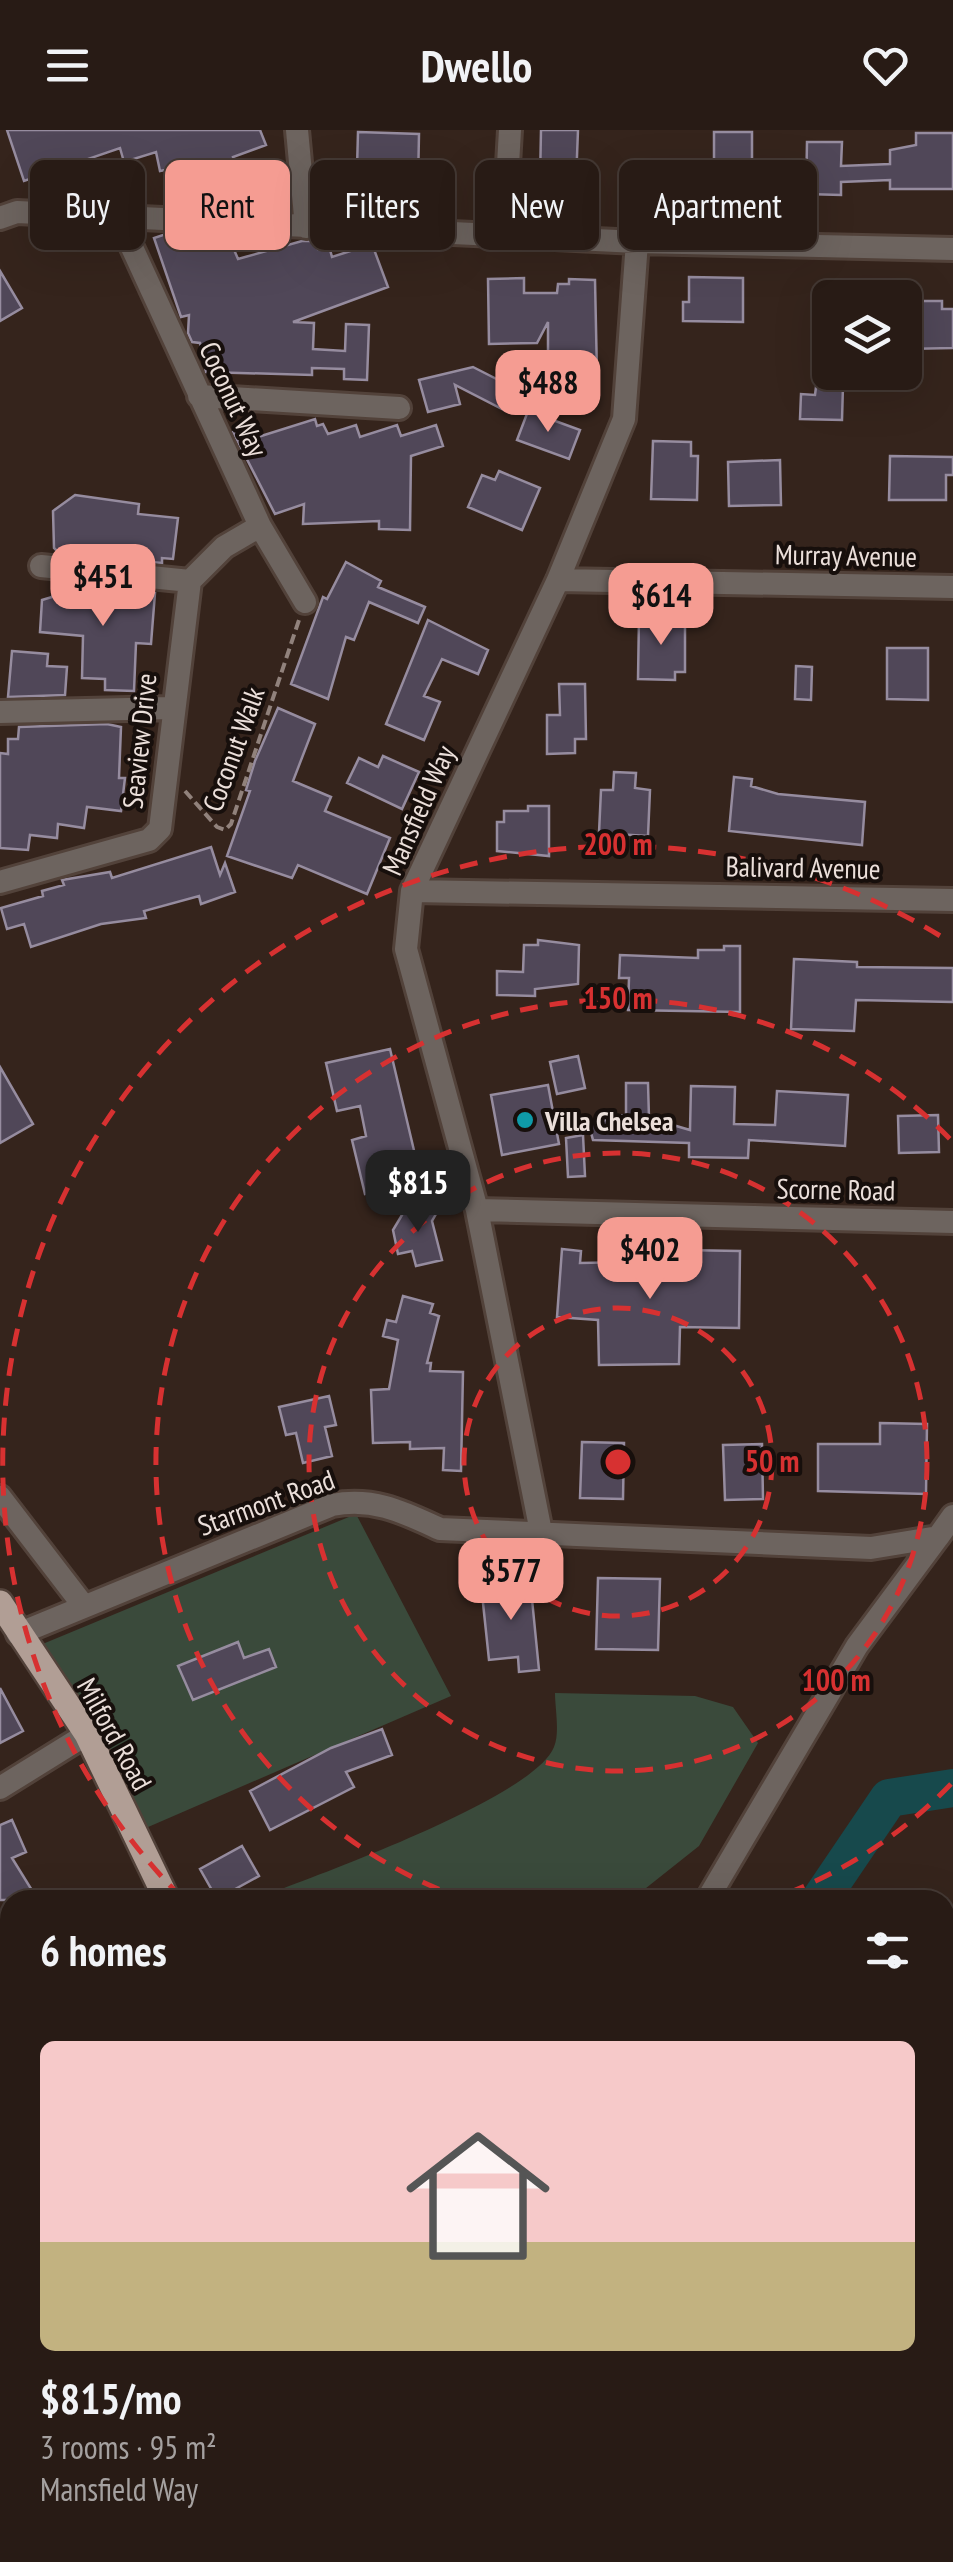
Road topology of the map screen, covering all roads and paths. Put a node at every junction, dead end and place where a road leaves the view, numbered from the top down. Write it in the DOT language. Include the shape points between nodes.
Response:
graph roads {
  1 [pos="297,130"];
  2 [pos="510,130"];
  3 [pos="508,160"];
  4 [pos="30,213"];
  5 [pos="0,218"];
  6 [pos="145,218"];
  7 [pos="306,227"];
  8 [pos="475,233"];
  9 [pos="817,246"];
  10 [pos="953,249"];
  11 [pos="133,250"];
  12 [pos="637,250"];
  13 [pos="199,396"];
  14 [pos="399,408"];
  15 [pos="260,526"];
  16 [pos="41,566"];
  17 [pos="558,580"];
  18 [pos="190,581"];
  19 [pos="953,586"];
  20 [pos="305,602"];
  21 [pos="171,708"];
  22 [pos="0,712"];
  23 [pos="168,772"];
  24 [pos="0,882"];
  25 [pos="412,891"];
  26 [pos="953,900"];
  27 [pos="477,1210"];
  28 [pos="953,1222"];
  29 [pos="0,1497"];
  30 [pos="953,1516"];
  31 [pos="542,1537"];
  32 [pos="938,1537"];
  33 [pos="0,1603"];
  34 [pos="82,1606"];
  35 [pos="18,1634"];
  36 [pos="86,1734"];
  37 [pos="0,1788"];
  38 [pos="163,1890"];
  39 [pos="713,1890"];
  1 -- 7 [label="street"];
  2 -- 3 [label="street"];
  4 -- 5 [label="street"];
  6 -- 7 [label="street"];
  7 -- 8 [label="street"];
  9 -- 10 [label="street"];
  11 -- 13 [label="street, Coconut Way"];
  12 -- 17 [label="street, Mansfield Way" via="624,419"];
  13 -- 14 [label="street"];
  13 -- 15 [label="street, Coconut Way"];
  15 -- 18 [label="street" via="224,547"];
  15 -- 20 [label="street, Coconut Way"];
  16 -- 18 [label="street"];
  17 -- 19 [label="street, Murray Avenue"];
  17 -- 25 [label="street, Mansfield Way"];
  18 -- 21 [label="street, Seaview Drive"];
  20 -- 23 [label="path, Coconut Walk" via="226,830"];
  21 -- 22 [label="street"];
  21 -- 23 [label="street, Seaview Drive"];
  23 -- 24 [label="street, Seaview Drive" via="160,829 150,840"];
  25 -- 26 [label="street, Balivard Avenue"];
  25 -- 27 [label="street, Mansfield Way" via="406,949"];
  27 -- 28 [label="street, Scorne Road"];
  27 -- 31 [label="street, Mansfield Way"];
  29 -- 34 [label="street"];
  30 -- 32 [label="street"];
  31 -- 32 [label="street, Starmont Road" via="871,1548"];
  31 -- 34 [label="street, Starmont Road" via="440,1529 383,1503 356,1500"];
  32 -- 39 [label="street" via="857,1646"];
  33 -- 35 [label="main road, Milford Road"];
  34 -- 35 [label="street, Starmont Road"];
  35 -- 36 [label="main road, Milford Road"];
  36 -- 37 [label="street"];
  36 -- 38 [label="main road, Milford Road"];
}
